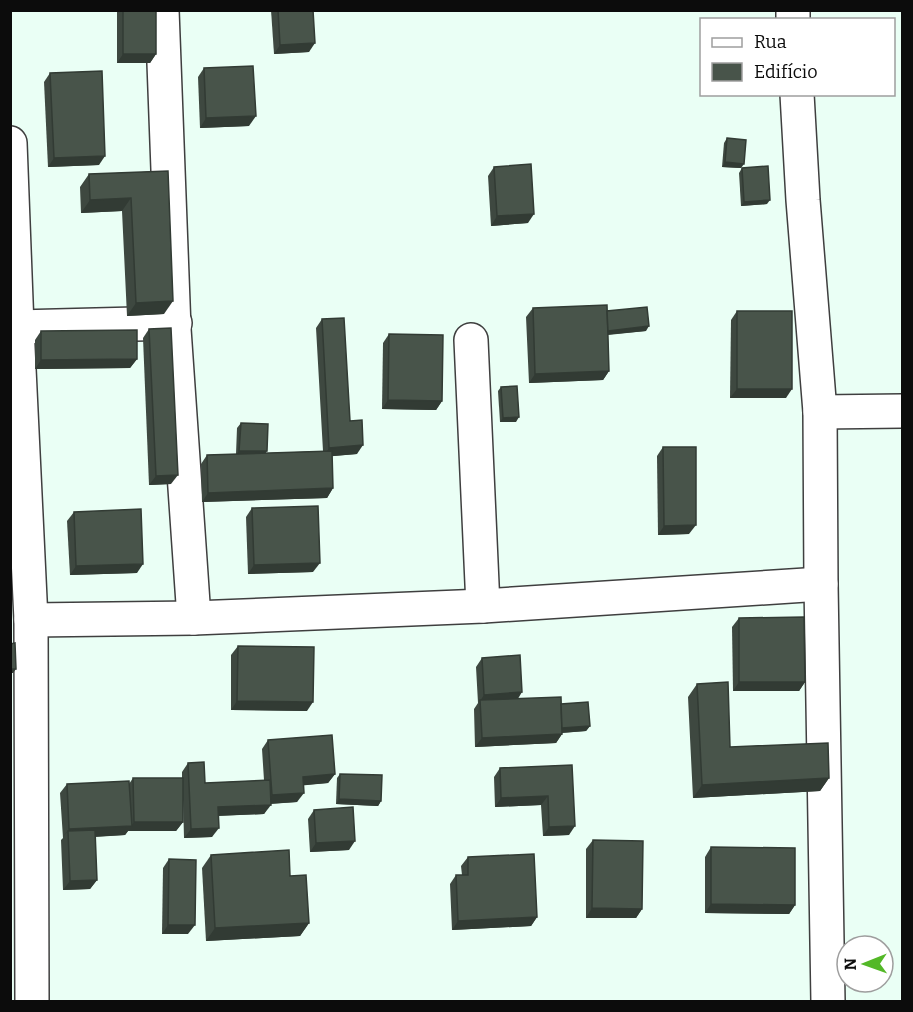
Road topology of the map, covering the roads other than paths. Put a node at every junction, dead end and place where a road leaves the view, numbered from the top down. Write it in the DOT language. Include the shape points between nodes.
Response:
graph roads {
  1 [pos="162,10"];
  2 [pos="797,96"];
  3 [pos="10,143"];
  4 [pos="13,275"];
  5 [pos="175,323"];
  6 [pos="17,327"];
  7 [pos="471,340"];
  8 [pos="903,411"];
  9 [pos="820,412"];
  10 [pos="821,584"];
  11 [pos="483,606"];
  12 [pos="194,618"];
  13 [pos="31,620"];
  14 [pos="32,1002"];
  15 [pos="828,1002"];
  1 -- 5 [label="street"];
  2 -- 9 [label="street"];
  3 -- 4 [label="street"];
  4 -- 6 [label="street"];
  5 -- 6 [label="street"];
  5 -- 12 [label="street"];
  6 -- 13 [label="street"];
  7 -- 11 [label="street"];
  8 -- 9 [label="street"];
  9 -- 10 [label="street"];
  10 -- 11 [label="street"];
  10 -- 15 [label="street"];
  11 -- 12 [label="street"];
  12 -- 13 [label="street"];
  13 -- 14 [label="street"];
}
